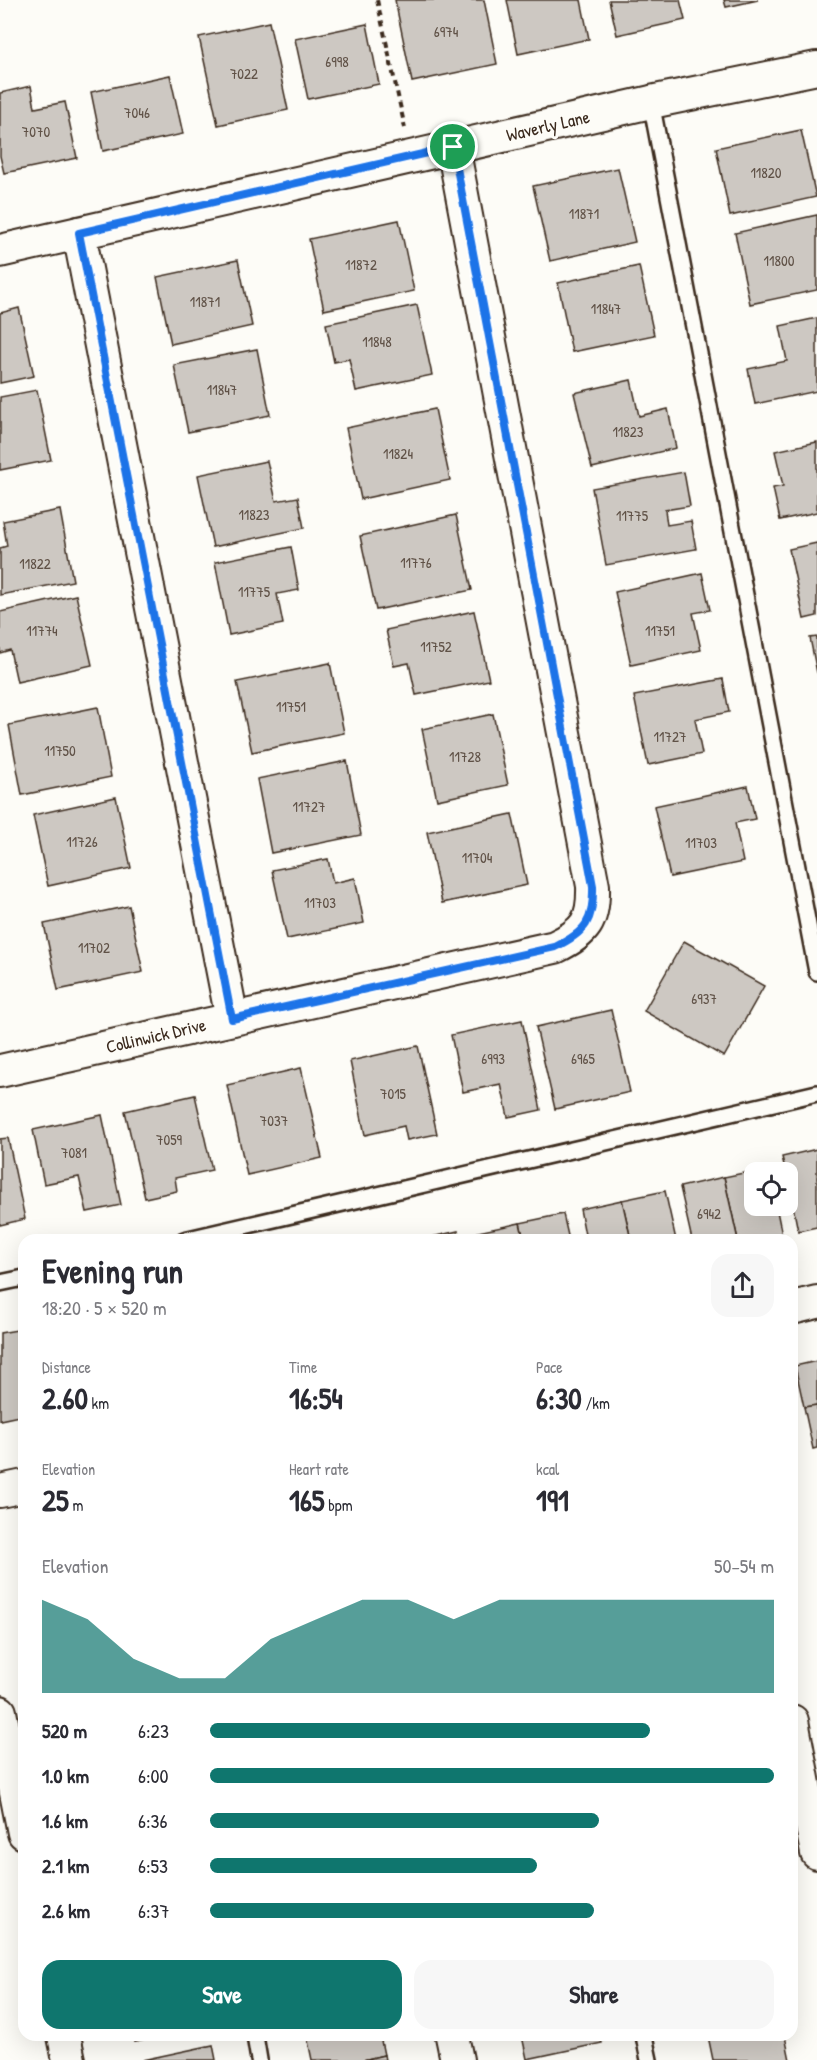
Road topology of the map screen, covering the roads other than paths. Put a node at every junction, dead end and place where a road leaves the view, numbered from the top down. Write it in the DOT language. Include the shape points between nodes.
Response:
graph roads {
  1 [pos="817,68"];
  2 [pos="651,102"];
  3 [pos="453,147"];
  4 [pos="79,233"];
  5 [pos="0,251"];
  6 [pos="817,972"];
  7 [pos="232,1019"];
  8 [pos="0,1071"];
  9 [pos="817,1093"];
  10 [pos="210,1234"];
  11 [pos="18,1279"];
  12 [pos="0,1283"];
  13 [pos="817,1302"];
  14 [pos="798,1307"];
  15 [pos="18,1487"];
  16 [pos="0,1491"];
  17 [pos="0,1712"];
  18 [pos="798,1753"];
  19 [pos="18,1803"];
  20 [pos="817,1853"];
  21 [pos="65,2041"];
  22 [pos="256,2041"];
  23 [pos="453,2041"];
  24 [pos="645,2041"];
  25 [pos="69,2060"];
  26 [pos="259,2060"];
  27 [pos="457,2060"];
  28 [pos="648,2060"];
  1 -- 2 [label="street, Waverly Lane"];
  2 -- 3 [label="street, Waverly Lane"];
  2 -- 6 [label="lane"];
  3 -- 4 [label="street, Waverly Lane"];
  3 -- 7 [label="street, Collinwick Drive" via="593,886 592,914 571,939 555,947"];
  4 -- 5 [label="street, Waverly Lane"];
  4 -- 7 [label="street"];
  7 -- 8 [label="street, Collinwick Drive"];
  9 -- 10 [label="lane"];
  11 -- 12 [label="lane"];
  13 -- 14 [label="street"];
  15 -- 16 [label="street"];
  17 -- 19 [label="street"];
  18 -- 20 [label="street"];
  21 -- 25 [label="street"];
  22 -- 26 [label="lane"];
  23 -- 27 [label="street"];
  24 -- 28 [label="lane"];
}
